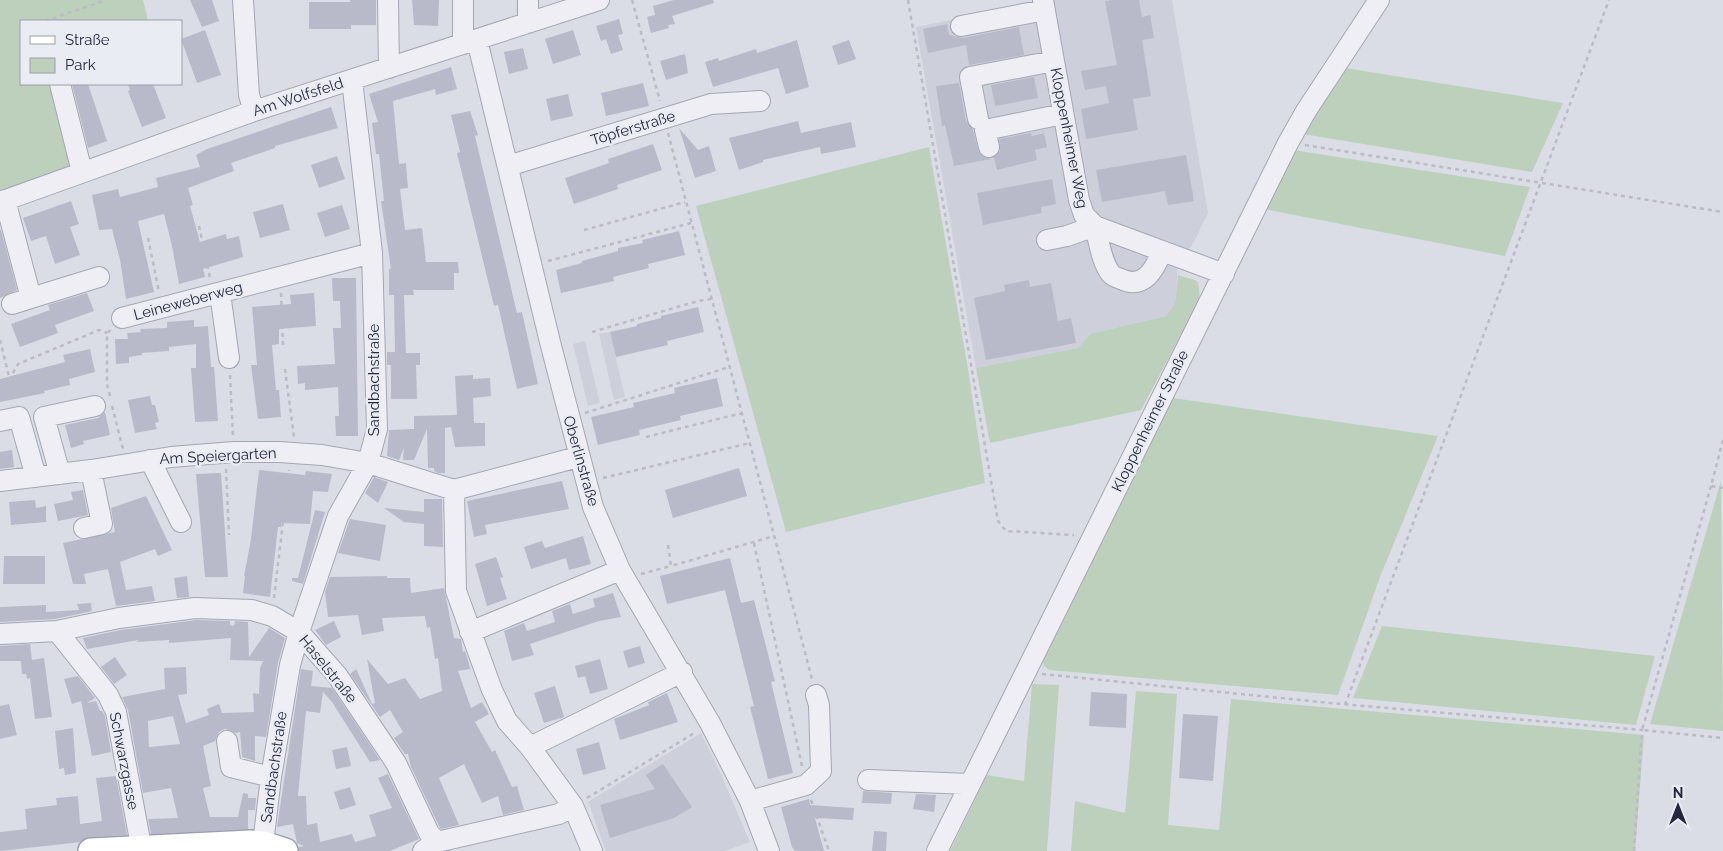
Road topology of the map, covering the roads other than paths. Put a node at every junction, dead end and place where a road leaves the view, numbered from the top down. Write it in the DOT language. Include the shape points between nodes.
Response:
graph roads {
  1 [pos="244,0"];
  2 [pos="388,0"];
  3 [pos="463,0"];
  4 [pos="528,0"];
  5 [pos="599,0"];
  6 [pos="1379,0"];
  7 [pos="1044,5"];
  8 [pos="528,23"];
  9 [pos="960,26"];
  10 [pos="470,42"];
  11 [pos="1054,62"];
  12 [pos="389,68"];
  13 [pos="352,80"];
  14 [pos="60,85"];
  15 [pos="760,101"];
  16 [pos="254,111"];
  17 [pos="1063,114"];
  18 [pos="978,119"];
  19 [pos="989,147"];
  20 [pos="508,166"];
  21 [pos="82,172"];
  22 [pos="2,201"];
  23 [pos="1095,226"];
  24 [pos="1047,240"];
  25 [pos="1162,251"];
  26 [pos="372,253"];
  27 [pos="1224,274"];
  28 [pos="99,276"];
  29 [pos="217,293"];
  30 [pos="31,298"];
  31 [pos="12,304"];
  32 [pos="122,318"];
  33 [pos="229,358"];
  34 [pos="95,406"];
  35 [pos="10,419"];
  36 [pos="578,457"];
  37 [pos="150,460"];
  38 [pos="368,464"];
  39 [pos="91,470"];
  40 [pos="60,474"];
  41 [pos="36,477"];
  42 [pos="0,480"];
  43 [pos="454,490"];
  44 [pos="181,522"];
  45 [pos="84,528"];
  46 [pos="624,574"];
  47 [pos="57,631"];
  48 [pos="299,632"];
  49 [pos="470,632"];
  50 [pos="0,634"];
  51 [pos="682,672"];
  52 [pos="816,695"];
  53 [pos="227,741"];
  54 [pos="530,747"];
  55 [pos="271,777"];
  56 [pos="868,780"];
  57 [pos="970,784"];
  58 [pos="750,801"];
  59 [pos="573,806"];
  60 [pos="274,847"];
  61 [pos="430,847"];
  62 [pos="141,849"];
  63 [pos="91,851"];
  64 [pos="592,851"];
  65 [pos="769,851"];
  66 [pos="937,851"];
  1 -- 16 [label="street" via="249,95"];
  2 -- 12 [label="street"];
  3 -- 10 [label="street, Oberlinstraße"];
  4 -- 8 [label="street"];
  5 -- 8 [label="street, Am Wolfsfeld"];
  6 -- 27 [label="street, Kloppenheimer Straße" via="1288,142"];
  7 -- 9 [label="street"];
  7 -- 11 [label="street, Kloppenheimer Weg"];
  8 -- 10 [label="street, Am Wolfsfeld"];
  10 -- 12 [label="street, Am Wolfsfeld"];
  10 -- 20 [label="street, Oberlinstraße"];
  11 -- 17 [label="street, Kloppenheimer Weg"];
  11 -- 18 [label="street" via="970,77"];
  12 -- 13 [label="street, Am Wolfsfeld"];
  13 -- 16 [label="street, Am Wolfsfeld"];
  13 -- 26 [label="street, Sandbachstraße"];
  14 -- 21 [label="street"];
  15 -- 20 [label="street, Töpferstraße" via="711,104"];
  16 -- 21 [label="street, Am Wolfsfeld"];
  17 -- 19 [label="street" via="985,130"];
  17 -- 23 [label="street, Kloppenheimer Weg" via="1081,211"];
  20 -- 36 [label="street, Oberlinstraße"];
  21 -- 22 [label="street, Am Wolfsfeld"];
  22 -- 30 [label="street"];
  23 -- 24 [label="street"];
  23 -- 25 [label="street, Kloppenheimer Weg"];
  23 -- 25 [label="street" via="1112,275 1128,282 1144,280 1155,269"];
  25 -- 27 [label="street, Kloppenheimer Weg"];
  26 -- 29 [label="street, Leineweberweg"];
  26 -- 38 [label="street, Sandbachstraße" via="377,429"];
  27 -- 57 [label="street, Kloppenheimer Straße"];
  28 -- 30 [label="street"];
  29 -- 32 [label="street, Leineweberweg"];
  29 -- 33 [label="street"];
  30 -- 31 [label="street"];
  34 -- 40 [label="street" via="44,417"];
  35 -- 41 [label="street"];
  36 -- 43 [label="street"];
  36 -- 46 [label="street, Oberlinstraße" via="593,507"];
  37 -- 38 [label="street, Am Speiergarten" via="230,452 294,453"];
  37 -- 39 [label="street, Am Speiergarten"];
  37 -- 44 [label="street"];
  38 -- 43 [label="street, Am Speiergarten"];
  38 -- 48 [label="street, Sandbachstraße" via="338,516"];
  39 -- 40 [label="street, Am Speiergarten"];
  39 -- 45 [label="street" via="102,524"];
  40 -- 41 [label="street, Am Speiergarten"];
  41 -- 42 [label="street, Am Speiergarten"];
  43 -- 49 [label="street" via="456,591"];
  46 -- 49 [label="street"];
  46 -- 51 [label="street, Oberlinstraße"];
  47 -- 48 [label="street, Haselstraße" via="119,618 195,608 252,610 272,616"];
  47 -- 50 [label="street"];
  47 -- 62 [label="street, Schwarzgasse" via="108,696 116,712"];
  48 -- 55 [label="street, Sandbachstraße" via="290,665"];
  48 -- 61 [label="street, Haselstraße" via="337,675 396,763 429,833"];
  49 -- 54 [label="street" via="507,721"];
  51 -- 54 [label="street"];
  51 -- 58 [label="street, Oberlinstraße"];
  52 -- 58 [label="street" via="821,771 806,785"];
  53 -- 55 [label="street" via="231,767"];
  54 -- 59 [label="street"];
  55 -- 60 [label="street, Sandbachstraße"];
  56 -- 57 [label="street"];
  57 -- 66 [label="street, Kloppenheimer Straße"];
  58 -- 65 [label="street, Oberlinstraße"];
  59 -- 61 [label="street" via="559,814"];
  59 -- 64 [label="street"];
  60 -- 62 [label="main road"];
  62 -- 63 [label="main road"];
}
